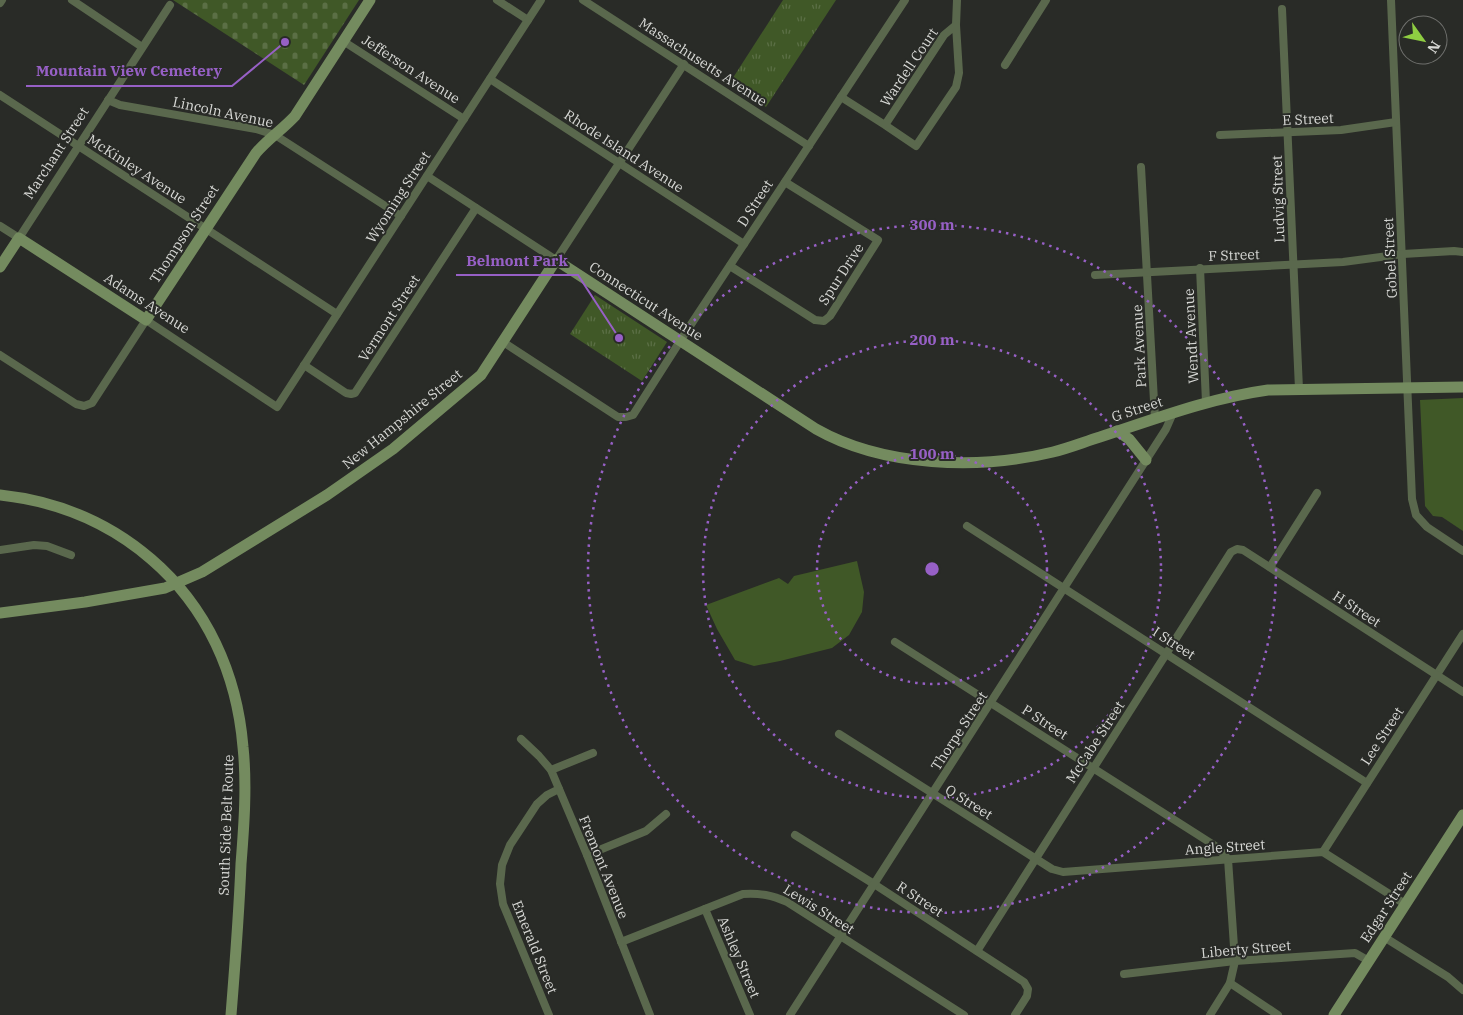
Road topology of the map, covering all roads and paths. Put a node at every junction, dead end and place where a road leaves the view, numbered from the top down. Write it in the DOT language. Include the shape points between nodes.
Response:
graph roads {
  1 [pos="2,0"];
  2 [pos="72,0"];
  3 [pos="370,0"];
  4 [pos="497,0"];
  5 [pos="541,0"];
  6 [pos="583,0"];
  7 [pos="905,0"];
  8 [pos="957,0"];
  9 [pos="1046,0"];
  10 [pos="1391,0"];
  11 [pos="0,3"];
  12 [pos="170,5"];
  13 [pos="1282,9"];
  14 [pos="528,20"];
  15 [pos="956,25"];
  16 [pos="343,41"];
  17 [pos="142,47"];
  18 [pos="684,64"];
  19 [pos="1005,65"];
  20 [pos="490,79"];
  21 [pos="0,94"];
  22 [pos="841,97"];
  23 [pos="108,100"];
  24 [pos="464,119"];
  25 [pos="1396,122"];
  26 [pos="885,125"];
  27 [pos="1288,132"];
  28 [pos="275,135"];
  29 [pos="1220,135"];
  30 [pos="78,146"];
  31 [pos="809,146"];
  32 [pos="620,162"];
  33 [pos="1141,167"];
  34 [pos="427,176"];
  35 [pos="784,182"];
  36 [pos="476,208"];
  37 [pos="401,216"];
  38 [pos="0,226"];
  39 [pos="206,228"];
  40 [pos="19,238"];
  41 [pos="744,244"];
  42 [pos="1463,252"];
  43 [pos="1402,254"];
  44 [pos="556,260"];
  45 [pos="1293,265"];
  46 [pos="730,266"];
  47 [pos="0,267"];
  48 [pos="1200,268"];
  49 [pos="1148,271"];
  50 [pos="1095,275"];
  51 [pos="337,314"];
  52 [pos="146,320"];
  53 [pos="681,341"];
  54 [pos="503,342"];
  55 [pos="0,355"];
  56 [pos="304,365"];
  57 [pos="1463,387"];
  58 [pos="1408,388"];
  59 [pos="1299,389"];
  60 [pos="1206,402"];
  61 [pos="277,407"];
  62 [pos="1173,413"];
  63 [pos="1155,419"];
  64 [pos="1117,431"];
  65 [pos="824,433"];
  66 [pos="1146,460"];
  67 [pos="1318,493"];
  68 [pos="0,495"];
  69 [pos="967,526"];
  70 [pos="1237,549"];
  71 [pos="0,550"];
  72 [pos="1463,551"];
  73 [pos="71,556"];
  74 [pos="1270,567"];
  75 [pos="1065,588"];
  76 [pos="0,613"];
  77 [pos="1463,634"];
  78 [pos="895,642"];
  79 [pos="1167,653"];
  80 [pos="1437,675"];
  81 [pos="1463,692"];
  82 [pos="992,703"];
  83 [pos="839,734"];
  84 [pos="521,739"];
  85 [pos="593,754"];
  86 [pos="1093,768"];
  87 [pos="551,770"];
  88 [pos="1367,783"];
  89 [pos="559,789"];
  90 [pos="933,794"];
  91 [pos="666,814"];
  92 [pos="1463,815"];
  93 [pos="795,835"];
  94 [pos="1323,852"];
  95 [pos="587,855"];
  96 [pos="1035,859"];
  97 [pos="1228,859"];
  98 [pos="874,884"];
  99 [pos="1405,904"];
  100 [pos="705,909"];
  101 [pos="840,937"];
  102 [pos="1384,937"];
  103 [pos="621,942"];
  104 [pos="977,952"];
  105 [pos="1235,961"];
  106 [pos="1369,961"];
  107 [pos="1124,974"];
  108 [pos="1230,984"];
  109 [pos="1463,990"];
  110 [pos="792,1014"];
  111 [pos="231,1015"];
  112 [pos="549,1015"];
  113 [pos="650,1015"];
  114 [pos="750,1015"];
  115 [pos="964,1015"];
  116 [pos="1015,1015"];
  117 [pos="1210,1015"];
  118 [pos="1278,1015"];
  119 [pos="1334,1015"];
  1 -- 11 [label="street"];
  2 -- 17 [label="street"];
  3 -- 16 [label="street, Thompson Street"];
  4 -- 14 [label="street"];
  5 -- 14 [label="street, Wyoming Street"];
  6 -- 18 [label="street, Massachusetts Avenue"];
  7 -- 22 [label="street, D Street"];
  8 -- 15 [label="street, Wardell Court"];
  9 -- 19 [label="street"];
  10 -- 25 [label="street, Gobel Street"];
  12 -- 17 [label="street, Marchant Street"];
  13 -- 27 [label="street, Ludvig Street"];
  14 -- 20 [label="street, Wyoming Street"];
  15 -- 26 [label="street, Wardell Court" via="944,35"];
  15 -- 26 [label="street, Wardell Court" via="959,73 956,87 916,146"];
  16 -- 24 [label="street, Jefferson Avenue"];
  16 -- 28 [label="street, Thompson Street" via="295,116"];
  17 -- 23 [label="street, Marchant Street"];
  18 -- 31 [label="street, Massachusetts Avenue"];
  18 -- 32 [label="street, New Hampshire Street"];
  20 -- 24 [label="street, Wyoming Street"];
  20 -- 32 [label="street, Rhode Island Avenue"];
  21 -- 30 [label="street, McKinley Avenue"];
  22 -- 26 [label="street, Wardell Court"];
  22 -- 31 [label="street, D Street"];
  23 -- 28 [label="street, Lincoln Avenue"];
  23 -- 30 [label="street, Marchant Street"];
  24 -- 34 [label="street, Wyoming Street"];
  25 -- 27 [label="street, E Street" via="1341,130"];
  25 -- 43 [label="street, Gobel Street"];
  27 -- 29 [label="street, E Street"];
  27 -- 45 [label="street, Ludvig Street"];
  28 -- 37 [label="street, Lincoln Avenue"];
  28 -- 39 [label="street, Thompson Street" via="256,153"];
  30 -- 39 [label="street, McKinley Avenue"];
  30 -- 40 [label="street, Marchant Street"];
  31 -- 35 [label="street, D Street"];
  32 -- 41 [label="street, Rhode Island Avenue"];
  32 -- 44 [label="street, New Hampshire Street"];
  33 -- 49 [label="street, Park Avenue"];
  34 -- 36 [label="street, Connecticut Avenue"];
  34 -- 37 [label="street, Wyoming Street"];
  35 -- 41 [label="street, D Street"];
  35 -- 46 [label="street, Spur Drive" via="878,240 830,316 824,321 816,320"];
  36 -- 44 [label="street, Connecticut Avenue"];
  36 -- 56 [label="street, Vermont Street" via="355,393 346,393"];
  37 -- 51 [label="street, Wyoming Street"];
  38 -- 40 [label="street, Adams Avenue"];
  39 -- 51 [label="street, McKinley Avenue"];
  39 -- 52 [label="street, Thompson Street"];
  40 -- 47 [label="street, Marchant Street"];
  40 -- 52 [label="street, Adams Avenue"];
  41 -- 46 [label="street, D Street"];
  42 -- 43 [label="street, F Street"];
  43 -- 45 [label="street, F Street"];
  43 -- 58 [label="street, Gobel Street"];
  44 -- 53 [label="street, Connecticut Avenue"];
  44 -- 54 [label="street, New Hampshire Street"];
  45 -- 48 [label="street, F Street"];
  45 -- 59 [label="street, Ludvig Street"];
  46 -- 53 [label="street, D Street"];
  48 -- 49 [label="street, F Street"];
  48 -- 60 [label="street, Wendt Avenue"];
  49 -- 50 [label="street, F Street"];
  49 -- 63 [label="street, Park Avenue"];
  51 -- 56 [label="street, Wyoming Street"];
  52 -- 55 [label="street, Thompson Street" via="92,403 84,406"];
  52 -- 61 [label="street, Adams Avenue"];
  53 -- 54 [label="street, D Street" via="633,415 626,417 618,417"];
  53 -- 65 [label="street, Connecticut Avenue"];
  54 -- 76 [label="street, New Hampshire Street" via="481,375 393,449 327,495 197,575 165,588 131,595"];
  56 -- 61 [label="street, Wyoming Street"];
  57 -- 58 [label="street, G Street"];
  58 -- 59 [label="street, G Street"];
  58 -- 72 [label="street, Gobel Street" via="1412,499 1416,515 1427,527"];
  59 -- 60 [label="street, G Street" via="1252,392"];
  60 -- 62 [label="street, G Street"];
  62 -- 63 [label="street, G Street"];
  62 -- 66 [label="street, Thorpe Street"];
  63 -- 64 [label="street, G Street"];
  64 -- 65 [label="street, G Street" via="1053,452 973,462 901,457 866,450"];
  64 -- 66 [label="street" via="1129,439"];
  66 -- 75 [label="street, Thorpe Street"];
  67 -- 74 [label="street"];
  68 -- 111 [label="street, South Side Belt Route" via="78,514 115,532 140,550 178,586 212,635 222,656 230,678 244,748 243,841"];
  69 -- 75 [label="street, I Street"];
  70 -- 74 [label="street, H Street"];
  70 -- 79 [label="street, McCabe Street" via="1231,552"];
  71 -- 73 [label="street" via="47,546"];
  74 -- 80 [label="street, H Street"];
  75 -- 79 [label="street, I Street"];
  75 -- 82 [label="street, Thorpe Street"];
  77 -- 80 [label="street, Lee Street"];
  78 -- 82 [label="street, P Street"];
  79 -- 86 [label="street, McCabe Street"];
  79 -- 88 [label="street, I Street"];
  80 -- 81 [label="street, H Street"];
  80 -- 88 [label="street, Lee Street"];
  82 -- 86 [label="street, P Street"];
  82 -- 90 [label="street, Thorpe Street"];
  83 -- 90 [label="street, Q Street"];
  84 -- 87 [label="street, Fremont Avenue"];
  85 -- 87 [label="street"];
  86 -- 96 [label="street, McCabe Street"];
  86 -- 97 [label="street, P Street" via="1217,847"];
  87 -- 89 [label="street, Fremont Avenue"];
  88 -- 94 [label="street, Lee Street"];
  89 -- 95 [label="street, Fremont Avenue"];
  89 -- 112 [label="street, Emerald Street" via="536,804 510,845 502,865 500,884 504,904"];
  90 -- 96 [label="street, Q Street"];
  90 -- 98 [label="street, Thorpe Street"];
  91 -- 95 [label="street" via="646,831"];
  92 -- 99 [label="street, Edgar Street"];
  93 -- 98 [label="street, R Street"];
  94 -- 97 [label="street, Angle Street"];
  94 -- 99 [label="street"];
  95 -- 103 [label="street, Fremont Avenue"];
  96 -- 97 [label="street, Angle Street" via="1052,870 1064,872"];
  96 -- 104 [label="street, McCabe Street"];
  97 -- 105 [label="street"];
  98 -- 101 [label="street, Thorpe Street"];
  98 -- 104 [label="street, R Street"];
  99 -- 102 [label="street, Edgar Street"];
  100 -- 101 [label="street, Lewis Street" via="744,894 759,893 787,902"];
  100 -- 103 [label="street, Lewis Street"];
  100 -- 114 [label="street, Ashley Street"];
  101 -- 110 [label="street, Thorpe Street"];
  101 -- 115 [label="street, Lewis Street"];
  102 -- 106 [label="street, Edgar Street"];
  102 -- 109 [label="street"];
  103 -- 113 [label="street, Fremont Avenue"];
  104 -- 116 [label="street, R Street" via="1024,982 1027,996"];
  105 -- 106 [label="street, Liberty Street" via="1356,953"];
  105 -- 107 [label="street, Liberty Street"];
  105 -- 108 [label="street"];
  106 -- 119 [label="street, Edgar Street"];
  108 -- 117 [label="street"];
  108 -- 118 [label="street"];
}
